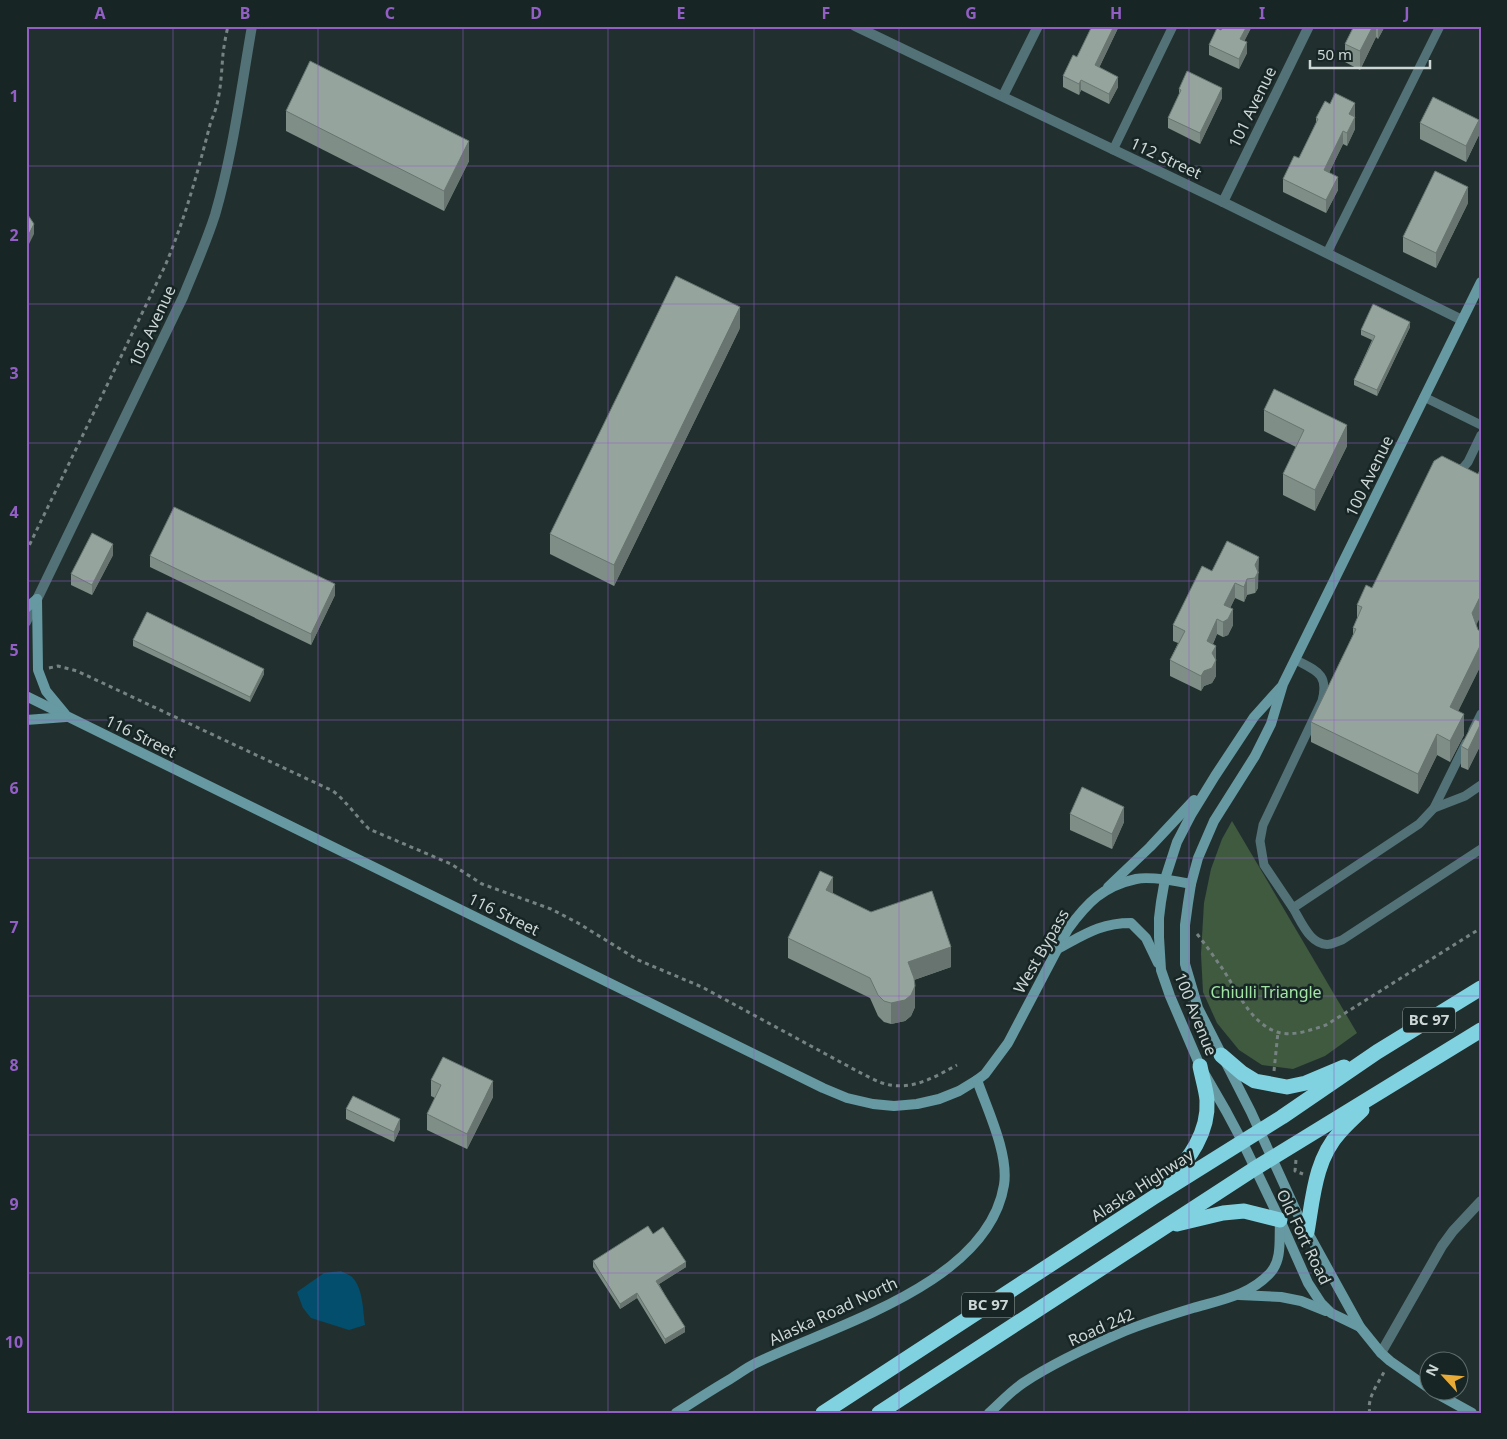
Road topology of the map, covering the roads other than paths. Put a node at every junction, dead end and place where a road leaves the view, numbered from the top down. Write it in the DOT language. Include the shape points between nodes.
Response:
graph roads {
  1 [pos="252,26"];
  2 [pos="855,26"];
  3 [pos="1038,26"];
  4 [pos="1173,26"];
  5 [pos="1309,26"];
  6 [pos="1440,26"];
  7 [pos="1003,96"];
  8 [pos="1113,150"];
  9 [pos="1223,202"];
  10 [pos="1327,253"];
  11 [pos="1481,282"];
  12 [pos="1462,320"];
  13 [pos="1424,397"];
  14 [pos="1480,423"];
  15 [pos="1481,435"];
  16 [pos="1445,470"];
  17 [pos="37,599"];
  18 [pos="26,608"];
  19 [pos="26,622"];
  20 [pos="1296,660"];
  21 [pos="1284,684"];
  22 [pos="26,696"];
  23 [pos="1481,714"];
  24 [pos="68,717"];
  25 [pos="26,720"];
  26 [pos="1214,776"];
  27 [pos="1481,785"];
  28 [pos="1434,808"];
  29 [pos="1481,849"];
  30 [pos="1164,879"];
  31 [pos="1191,884"];
  32 [pos="1104,890"];
  33 [pos="1293,908"];
  34 [pos="1056,949"];
  35 [pos="1162,970"];
  36 [pos="1481,988"];
  37 [pos="1481,1030"];
  38 [pos="1377,1052"];
  39 [pos="1221,1055"];
  40 [pos="1200,1066"];
  41 [pos="977,1080"];
  42 [pos="1381,1092"];
  43 [pos="1260,1131"];
  44 [pos="1242,1141"];
  45 [pos="1272,1159"];
  46 [pos="1254,1169"];
  47 [pos="1154,1198"];
  48 [pos="1481,1201"];
  49 [pos="1280,1220"];
  50 [pos="1166,1227"];
  51 [pos="1307,1232"];
  52 [pos="1239,1295"];
  53 [pos="1331,1313"];
  54 [pos="1360,1327"];
  55 [pos="1381,1353"];
  56 [pos="1420,1382"];
  57 [pos="1452,1402"];
  58 [pos="676,1413"];
  59 [pos="822,1413"];
  60 [pos="879,1413"];
  61 [pos="989,1413"];
  62 [pos="1472,1413"];
  1 -- 17 [label="street, 105 Avenue" via="234,136 202,253"];
  2 -- 7 [label="street, 112 Street"];
  3 -- 7 [label="street"];
  4 -- 8 [label="lane"];
  5 -- 9 [label="street, 101 Avenue"];
  6 -- 10 [label="lane"];
  7 -- 8 [label="street, 112 Street"];
  8 -- 9 [label="street, 112 Street"];
  9 -- 10 [label="street, 112 Street"];
  10 -- 12 [label="street, 112 Street"];
  11 -- 12 [label="main road, 100 Avenue"];
  12 -- 13 [label="main road, 100 Avenue"];
  13 -- 14 [label="lane"];
  13 -- 20 [label="main road, 100 Avenue"];
  15 -- 16 [label="lane" via="1462,469"];
  17 -- 18 [label="main road"];
  17 -- 19 [label="street, 105 Avenue"];
  17 -- 24 [label="main road" via="38,670 46,691"];
  20 -- 21 [label="main road, 100 Avenue"];
  20 -- 33 [label="lane" via="1322,678 1325,690 1263,825 1260,841 1264,865"];
  21 -- 26 [label="main road, 100 Avenue" via="1254,717"];
  21 -- 31 [label="main road, 100 Avenue" via="1271,724 1255,756 1214,820"];
  22 -- 24 [label="main road, 116 Street"];
  23 -- 28 [label="lane"];
  24 -- 25 [label="main road"];
  24 -- 41 [label="main road, 116 Street" via="823,1088 873,1104 894,1106 939,1100"];
  26 -- 30 [label="main road, 100 Avenue" via="1190,815"];
  26 -- 32 [label="main road" via="1174,824"];
  27 -- 28 [label="lane" via="1465,796"];
  28 -- 33 [label="lane" via="1419,824"];
  29 -- 33 [label="lane" via="1342,940 1331,944 1322,944 1310,937"];
  30 -- 31 [label="main road, West Bypass"];
  30 -- 32 [label="main road, West Bypass" via="1137,878"];
  30 -- 35 [label="main road, 100 Avenue" via="1159,918"];
  31 -- 39 [label="main road, 100 Avenue" via="1184,964 1198,1008"];
  32 -- 34 [label="main road, West Bypass" via="1080,913"];
  34 -- 35 [label="main road" via="1108,924 1131,924 1146,938"];
  34 -- 41 [label="main road, West Bypass" via="1008,1043"];
  35 -- 40 [label="main road, 100 Avenue"];
  36 -- 38 [label="highway, Alaska Highway / BC 97"];
  37 -- 42 [label="highway, BC 97"];
  38 -- 39 [label="highway" via="1306,1083 1287,1087 1255,1081"];
  38 -- 43 [label="highway, Alaska Highway / BC 97"];
  39 -- 43 [label="main road, 100 Avenue"];
  40 -- 44 [label="main road, 100 Avenue"];
  40 -- 47 [label="highway" via="1207,1100 1200,1140"];
  41 -- 58 [label="main road, Alaska Road North" via="1002,1151 1004,1183 990,1224 959,1260 907,1294 841,1327 754,1364"];
  42 -- 45 [label="highway, BC 97"];
  42 -- 51 [label="highway" via="1339,1133 1328,1149 1317,1177"];
  43 -- 44 [label="highway, Alaska Highway / BC 97"];
  43 -- 45 [label="main road, 100 Avenue"];
  44 -- 46 [label="main road, 100 Avenue"];
  44 -- 47 [label="highway, Alaska Highway / BC 97"];
  45 -- 46 [label="highway, BC 97"];
  45 -- 51 [label="main road, Old Fort Road"];
  46 -- 49 [label="main road, Old Fort Road"];
  46 -- 50 [label="highway, BC 97"];
  47 -- 59 [label="highway, Alaska Highway / BC 97"];
  48 -- 55 [label="street" via="1442,1246"];
  49 -- 50 [label="highway" via="1244,1211"];
  49 -- 52 [label="main road, Road 242" via="1279,1258 1272,1271"];
  49 -- 53 [label="main road, Old Fort Road" via="1308,1283"];
  50 -- 60 [label="highway, BC 97"];
  51 -- 54 [label="main road, Old Fort Road"];
  52 -- 53 [label="main road, Road 242" via="1281,1297"];
  52 -- 61 [label="main road, Road 242" via="1159,1319 1092,1346 1022,1384"];
  53 -- 54 [label="main road, Old Fort Road"];
  54 -- 55 [label="main road, Old Fort Road"];
  55 -- 56 [label="main road, Old Fort Road"];
  57 -- 62 [label="main road"];
}
